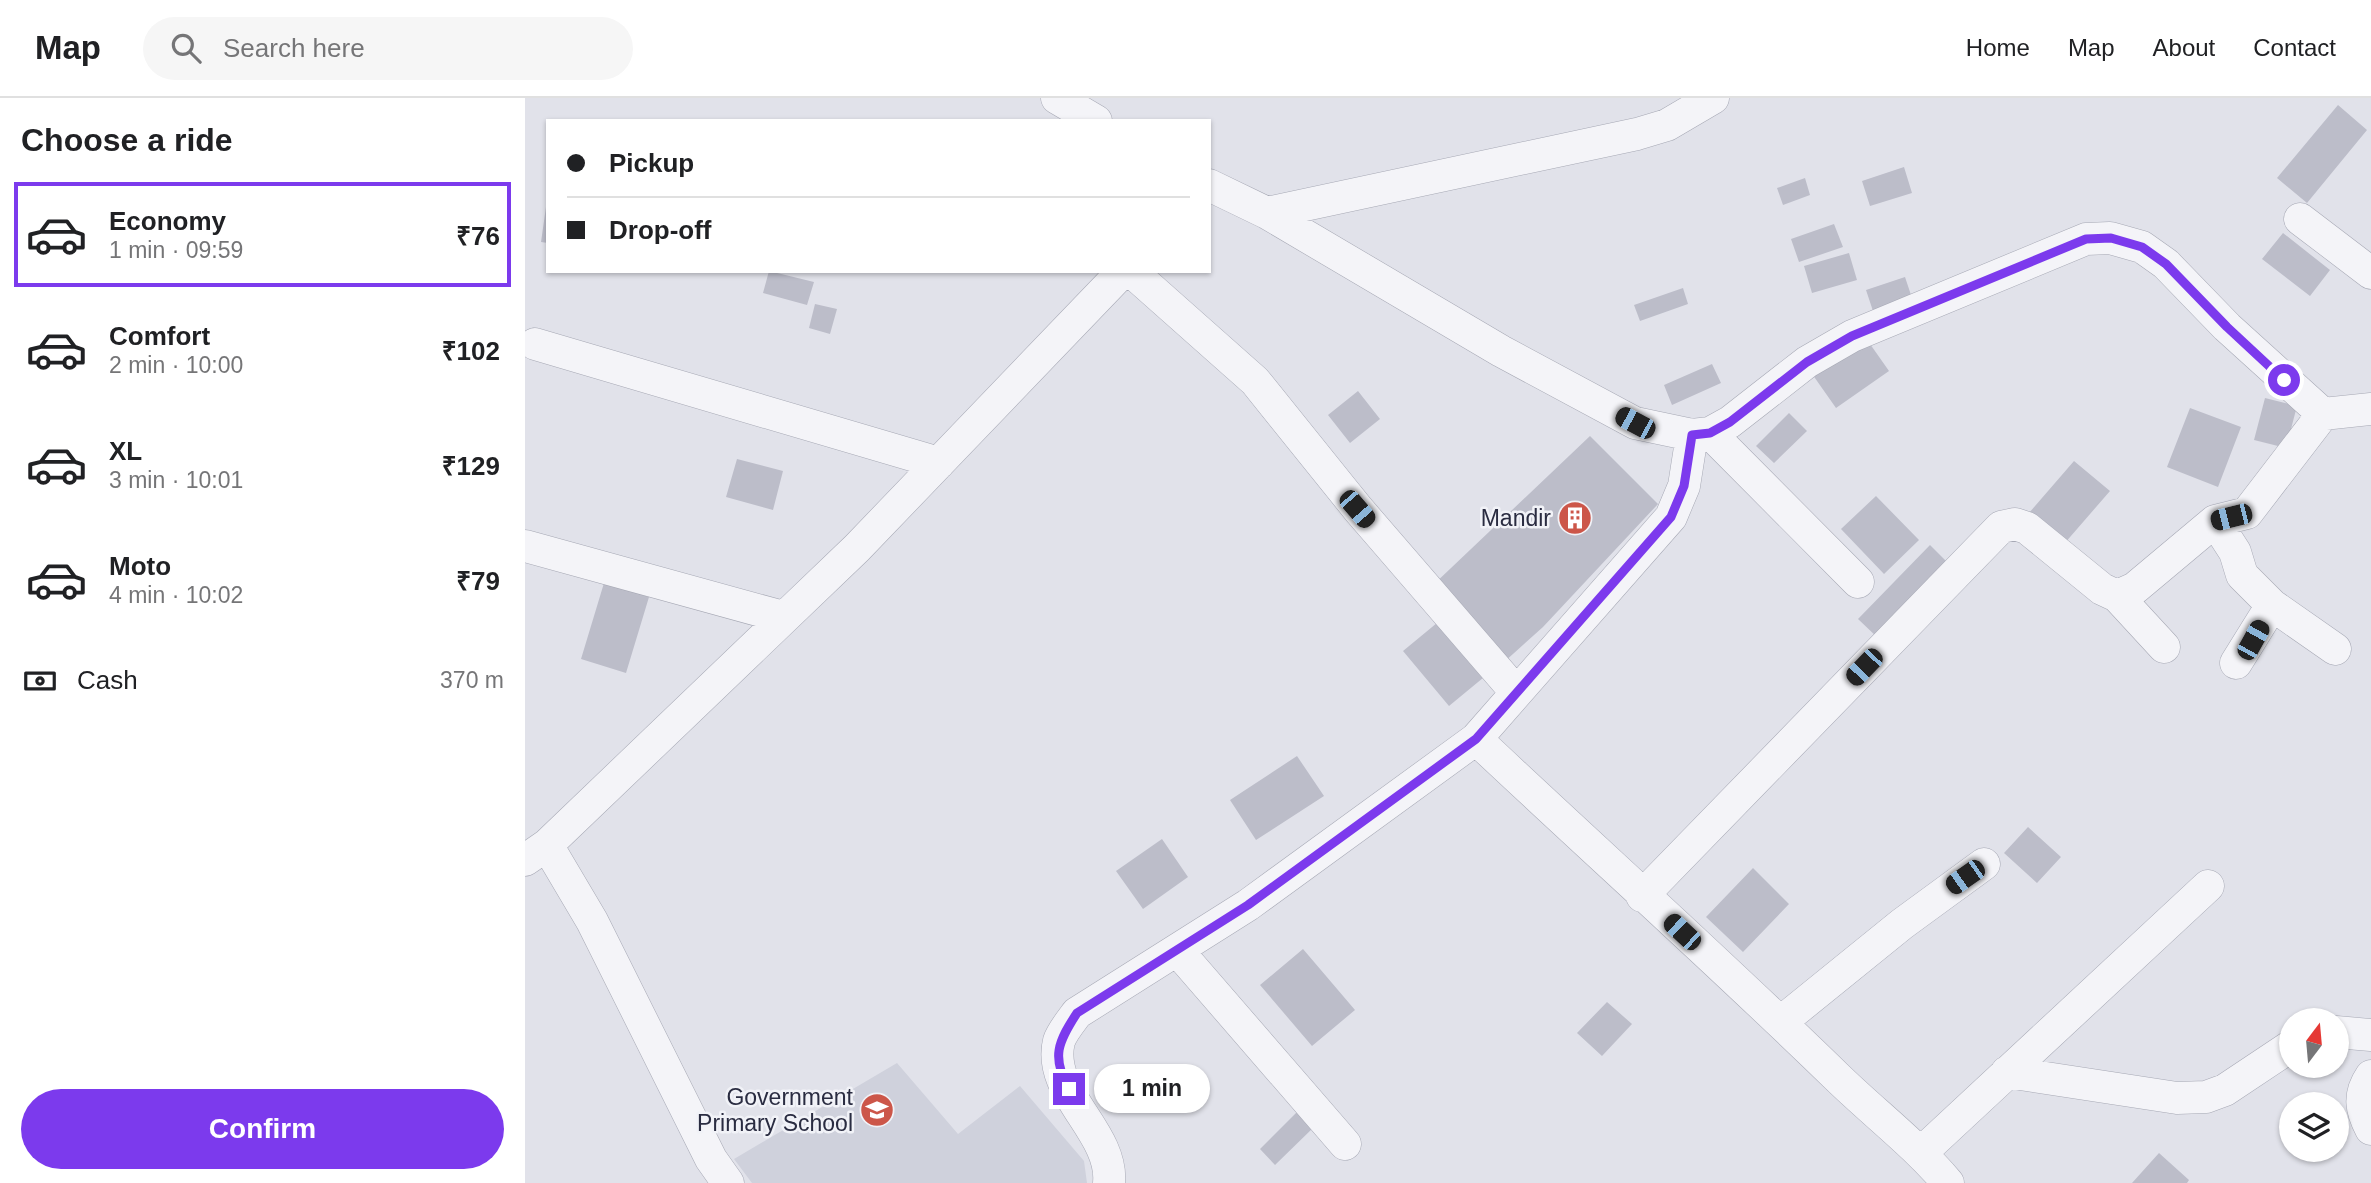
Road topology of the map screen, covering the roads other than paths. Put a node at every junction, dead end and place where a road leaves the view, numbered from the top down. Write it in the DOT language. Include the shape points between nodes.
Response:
graph roads {
  1 [pos="1057,98"];
  2 [pos="1713,98"];
  3 [pos="1093,119"];
  4 [pos="1211,186"];
  5 [pos="1267,213"];
  6 [pos="2299,219"];
  7 [pos="1121,273"];
  8 [pos="1133,273"];
  9 [pos="2371,273"];
  10 [pos="535,344"];
  11 [pos="2371,409"];
  12 [pos="2323,414"];
  13 [pos="1701,434"];
  14 [pos="939,463"];
  15 [pos="2215,521"];
  16 [pos="525,546"];
  17 [pos="1858,582"];
  18 [pos="2117,596"];
  19 [pos="2272,605"];
  20 [pos="783,617"];
  21 [pos="2164,647"];
  22 [pos="2335,649"];
  23 [pos="2236,663"];
  24 [pos="1516,692"];
  25 [pos="1476,739"];
  26 [pos="536,852"];
  27 [pos="1984,864"];
  28 [pos="2208,886"];
  29 [pos="1642,896"];
  30 [pos="1177,950"];
  31 [pos="1781,1022"];
  32 [pos="2349,1033"];
  33 [pos="2371,1035"];
  34 [pos="2279,1054"];
  35 [pos="2007,1072"];
  36 [pos="2371,1076"];
  37 [pos="2371,1129"];
  38 [pos="1345,1144"];
  39 [pos="1922,1152"];
  40 [pos="728,1183"];
  41 [pos="1109,1183"];
  42 [pos="1948,1183"];
  1 -- 3 [label="street"];
  2 -- 5 [label="street" via="1667,125 1637,134"];
  4 -- 5 [label="street"];
  5 -- 13 [label="street" via="1501,351 1635,423"];
  6 -- 9 [label="street"];
  7 -- 14 [label="street"];
  8 -- 24 [label="street" via="1255,381 1357,509"];
  10 -- 14 [label="street"];
  11 -- 12 [label="street"];
  12 -- 13 [label="street" via="2166,264 2142,247 2111,238 2086,239 1852,336 1807,362 1730,422"];
  12 -- 15 [label="street" via="2247,513"];
  13 -- 17 [label="street"];
  13 -- 24 [label="street" via="1671,517"];
  14 -- 20 [label="street"];
  15 -- 18 [label="street" via="2135,588"];
  15 -- 19 [label="street" via="2235,552 2242,575"];
  16 -- 20 [label="street"];
  18 -- 21 [label="street"];
  18 -- 29 [label="street" via="2027,528 2015,524 2001,527"];
  19 -- 22 [label="street"];
  19 -- 23 [label="street"];
  20 -- 26 [label="street" via="729,674"];
  24 -- 25 [label="street"];
  25 -- 29 [label="street"];
  25 -- 30 [label="street" via="1248,905"];
  26 -- 40 [label="street" via="592,921 711,1159"];
  27 -- 31 [label="street"];
  28 -- 35 [label="street"];
  29 -- 31 [label="street"];
  30 -- 38 [label="street"];
  30 -- 41 [label="street" via="1077,1013 1059,1040 1059,1071 1100,1145 1110,1172"];
  31 -- 39 [label="street" via="1874,1114"];
  32 -- 33 [label="street"];
  34 -- 35 [label="street" via="2225,1090 2206,1097 2177,1098"];
  35 -- 39 [label="street"];
  36 -- 37 [label="street" via="2361,1106"];
  39 -- 42 [label="street"];
}
